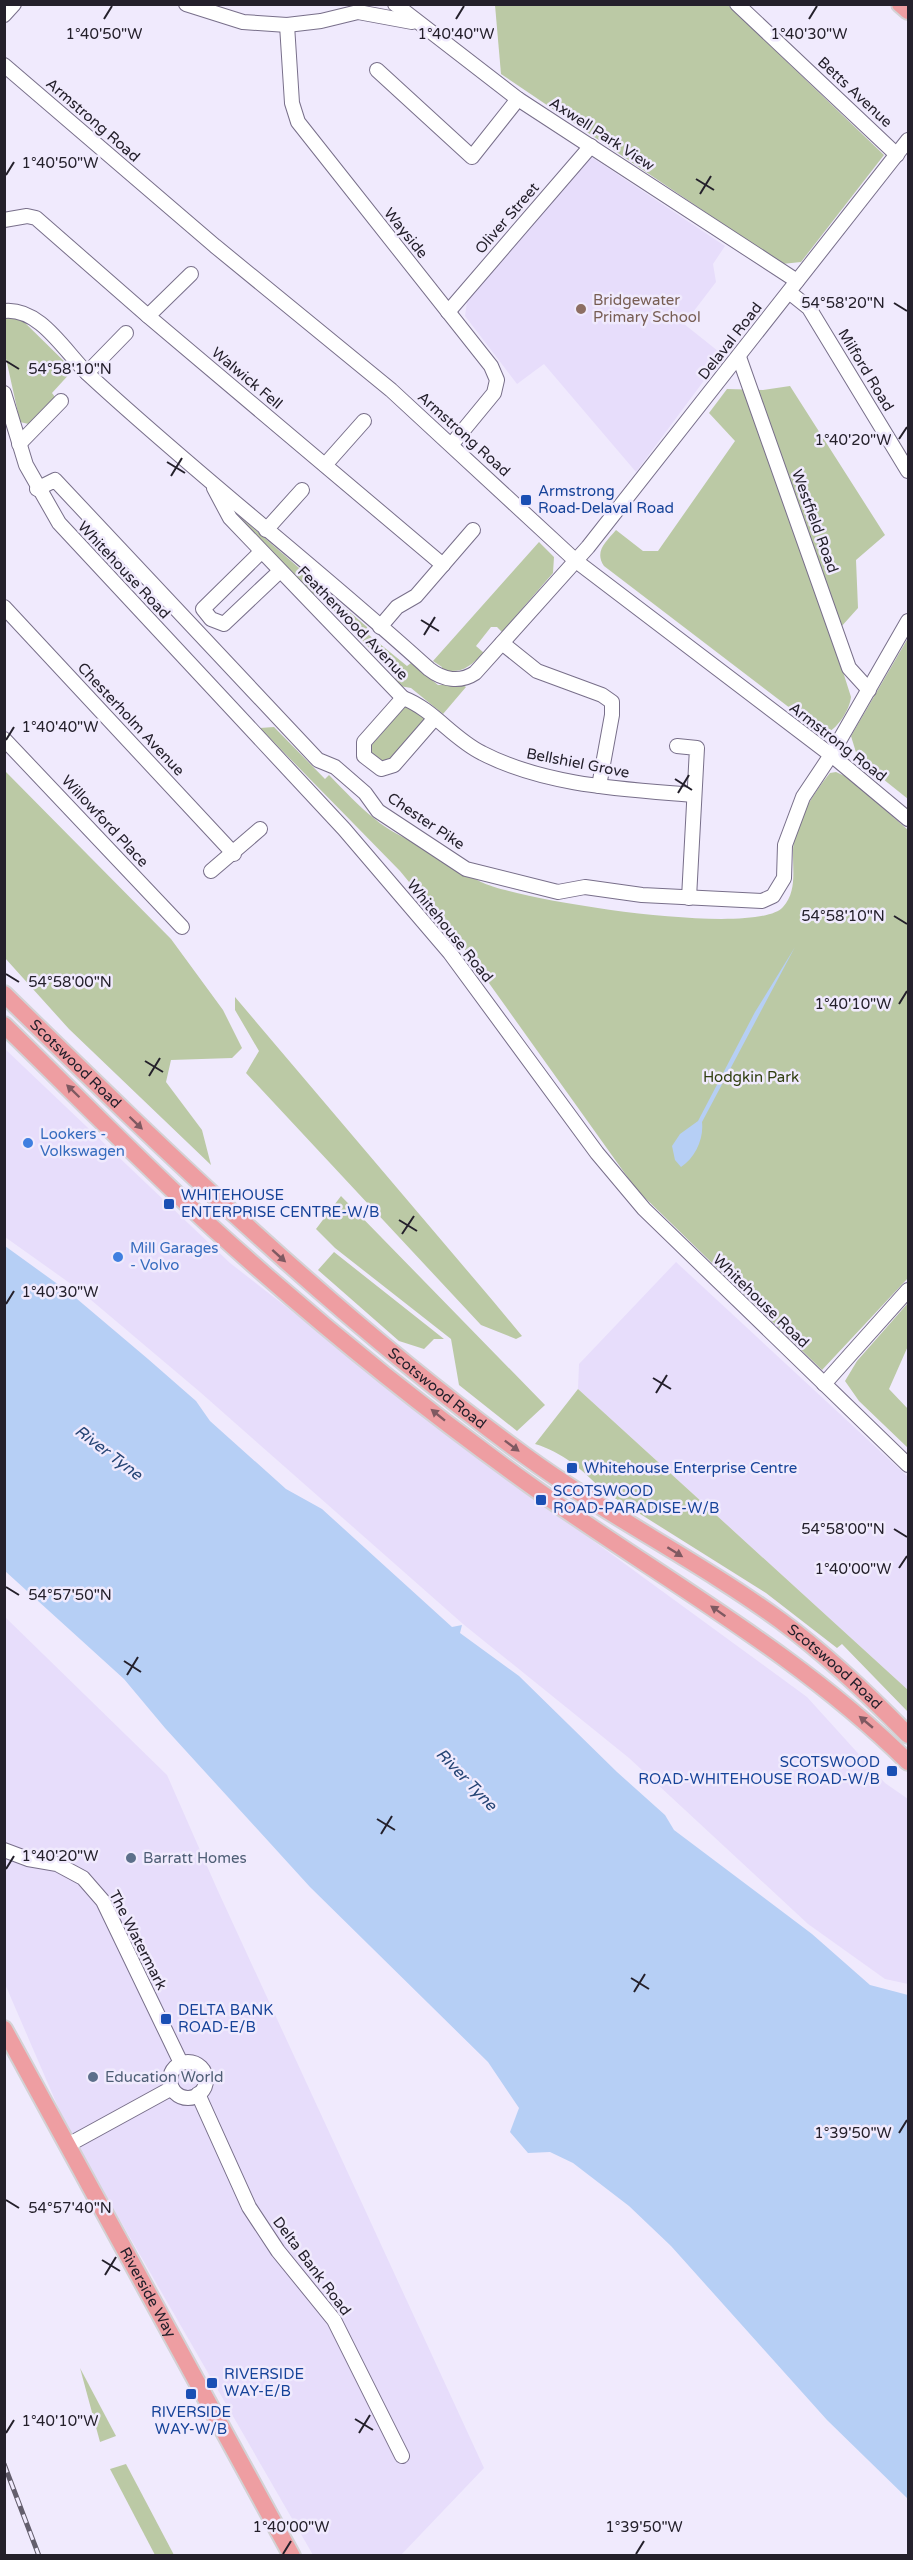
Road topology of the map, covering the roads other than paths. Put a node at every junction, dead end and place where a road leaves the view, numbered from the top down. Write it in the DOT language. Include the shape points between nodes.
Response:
graph roads {
  1 [pos="14,4"];
  2 [pos="186,4"];
  3 [pos="370,4"];
  4 [pos="395,4"];
  5 [pos="737,4"];
  6 [pos="900,4"];
  7 [pos="909,11"];
  8 [pos="358,12"];
  9 [pos="4,15"];
  10 [pos="416,23"];
  11 [pos="287,25"];
  12 [pos="4,65"];
  13 [pos="377,70"];
  14 [pos="518,99"];
  15 [pos="909,140"];
  16 [pos="591,146"];
  17 [pos="897,155"];
  18 [pos="4,220"];
  19 [pos="191,274"];
  20 [pos="793,287"];
  21 [pos="4,311"];
  22 [pos="448,312"];
  23 [pos="146,314"];
  24 [pos="126,333"];
  25 [pos="739,357"];
  26 [pos="87,373"];
  27 [pos="5,401"];
  28 [pos="61,401"];
  29 [pos="364,421"];
  30 [pos="19,444"];
  31 [pos="452,444"];
  32 [pos="325,465"];
  33 [pos="909,471"];
  34 [pos="209,479"];
  35 [pos="38,489"];
  36 [pos="302,490"];
  37 [pos="266,530"];
  38 [pos="473,530"];
  39 [pos="261,552"];
  40 [pos="576,561"];
  41 [pos="443,565"];
  42 [pos="280,571"];
  43 [pos="4,607"];
  44 [pos="909,621"];
  45 [pos="380,627"];
  46 [pos="502,643"];
  47 [pos="869,690"];
  48 [pos="402,698"];
  49 [pos="434,719"];
  50 [pos="4,739"];
  51 [pos="676,746"];
  52 [pos="831,755"];
  53 [pos="599,786"];
  54 [pos="693,795"];
  55 [pos="909,819"];
  56 [pos="260,829"];
  57 [pos="234,854"];
  58 [pos="211,870"];
  59 [pos="689,898"];
  60 [pos="182,927"];
  61 [pos="4,994"];
  62 [pos="4,1025"];
  63 [pos="909,1290"];
  64 [pos="824,1384"];
  65 [pos="909,1466"];
  66 [pos="909,1735"];
  67 [pos="909,1762"];
  68 [pos="4,1850"];
  69 [pos="4,2029"];
  70 [pos="181,2063"];
  71 [pos="172,2088"];
  72 [pos="198,2094"];
  73 [pos="68,2145"];
  74 [pos="402,2456"];
  75 [pos="292,2556"];
  1 -- 9 [label="street"];
  2 -- 11 [label="street" via="243,22"];
  3 -- 8 [label="street"];
  4 -- 10 [label="street, Axwell Park View"];
  5 -- 17 [label="street, Betts Avenue"];
  6 -- 7 [label="main road"];
  8 -- 10 [label="street"];
  8 -- 11 [label="street"];
  10 -- 14 [label="street, Axwell Park View"];
  11 -- 22 [label="street, Wayside" via="292,103 298,122"];
  12 -- 31 [label="street, Armstrong Road"];
  13 -- 14 [label="street" via="472,157"];
  14 -- 16 [label="street, Axwell Park View"];
  15 -- 17 [label="street, Delaval Road"];
  16 -- 20 [label="street, Axwell Park View"];
  16 -- 22 [label="street, Oliver Street"];
  17 -- 20 [label="street, Delaval Road"];
  18 -- 23 [label="street, Walwick Fell" via="36,218"];
  19 -- 23 [label="street"];
  20 -- 25 [label="street, Delaval Road"];
  20 -- 33 [label="street, Milford Road"];
  21 -- 26 [label="street, Featherwood Avenue" via="16,310 32,316"];
  22 -- 31 [label="street, Wayside" via="491,366 497,380 494,393"];
  23 -- 32 [label="street, Walwick Fell"];
  24 -- 26 [label="street"];
  25 -- 40 [label="street, Delaval Road"];
  25 -- 47 [label="street, Westfield Road" via="849,668"];
  26 -- 34 [label="street, Featherwood Avenue"];
  27 -- 30 [label="street, Whitehouse Road"];
  28 -- 30 [label="street"];
  29 -- 32 [label="street"];
  30 -- 35 [label="street, Whitehouse Road"];
  31 -- 40 [label="street, Armstrong Road"];
  32 -- 41 [label="street, Walwick Fell"];
  34 -- 37 [label="street, Featherwood Avenue"];
  34 -- 39 [label="street, Featherwood Avenue" via="230,518"];
  35 -- 59 [label="street, Chester Pike" via="55,480 318,760 335,767 365,793 378,812 466,869 558,892 585,887"];
  35 -- 64 [label="street, Whitehouse Road" via="59,524 344,829 450,954 597,1153 644,1209"];
  36 -- 37 [label="street"];
  37 -- 45 [label="street, Featherwood Avenue"];
  38 -- 41 [label="street"];
  39 -- 42 [label="street, Featherwood Avenue"];
  39 -- 42 [label="street, Featherwood Avenue" via="203,609 211,619 224,624"];
  40 -- 46 [label="street, Featherwood Avenue"];
  40 -- 52 [label="street, Armstrong Road"];
  41 -- 45 [label="street" via="416,596 396,607"];
  42 -- 48 [label="street, Featherwood Avenue"];
  43 -- 57 [label="street, Chesterholm Avenue"];
  44 -- 47 [label="street"];
  45 -- 46 [label="street, Featherwood Avenue" via="445,678 467,678 476,673"];
  46 -- 53 [label="street" via="537,671 602,694 612,702"];
  47 -- 52 [label="street"];
  48 -- 49 [label="street, Featherwood Avenue"];
  48 -- 49 [label="street, Featherwood Avenue" via="364,742 364,756 381,769 394,765"];
  49 -- 53 [label="street, Bellshiel Grove" via="480,753 513,767"];
  50 -- 60 [label="street, Willowford Place"];
  51 -- 54 [label="street" via="697,748"];
  52 -- 55 [label="street, Armstrong Road"];
  52 -- 59 [label="street, Chester Pike" via="803,797 785,845 784,878 773,896 762,901"];
  53 -- 54 [label="street, Bellshiel Grove"];
  54 -- 59 [label="street"];
  56 -- 57 [label="street"];
  57 -- 58 [label="street"];
  61 -- 66 [label="main road, Scotswood Road, one-way" via="177,1163 360,1325 526,1457 780,1620 841,1668"];
  67 -- 62 [label="main road, Scotswood Road, one-way" via="796,1665 531,1485 343,1339 213,1228"];
  63 -- 64 [label="street"];
  64 -- 65 [label="street, Whitehouse Road"];
  68 -- 70 [label="street, The Watermark" via="57,1864 83,1878 103,1901"];
  69 -- 73 [label="main road, Riverside Way"];
  70 -- 71 [label="street" via="172,2071"];
  70 -- 72 [label="street, Delta Bank Road" via="197,2065 204,2073 205,2085"];
  71 -- 72 [label="street" via="186,2097"];
  71 -- 73 [label="street"];
  72 -- 74 [label="street, Delta Bank Road" via="249,2207 278,2251 334,2320"];
  73 -- 75 [label="main road, Riverside Way"];
}
